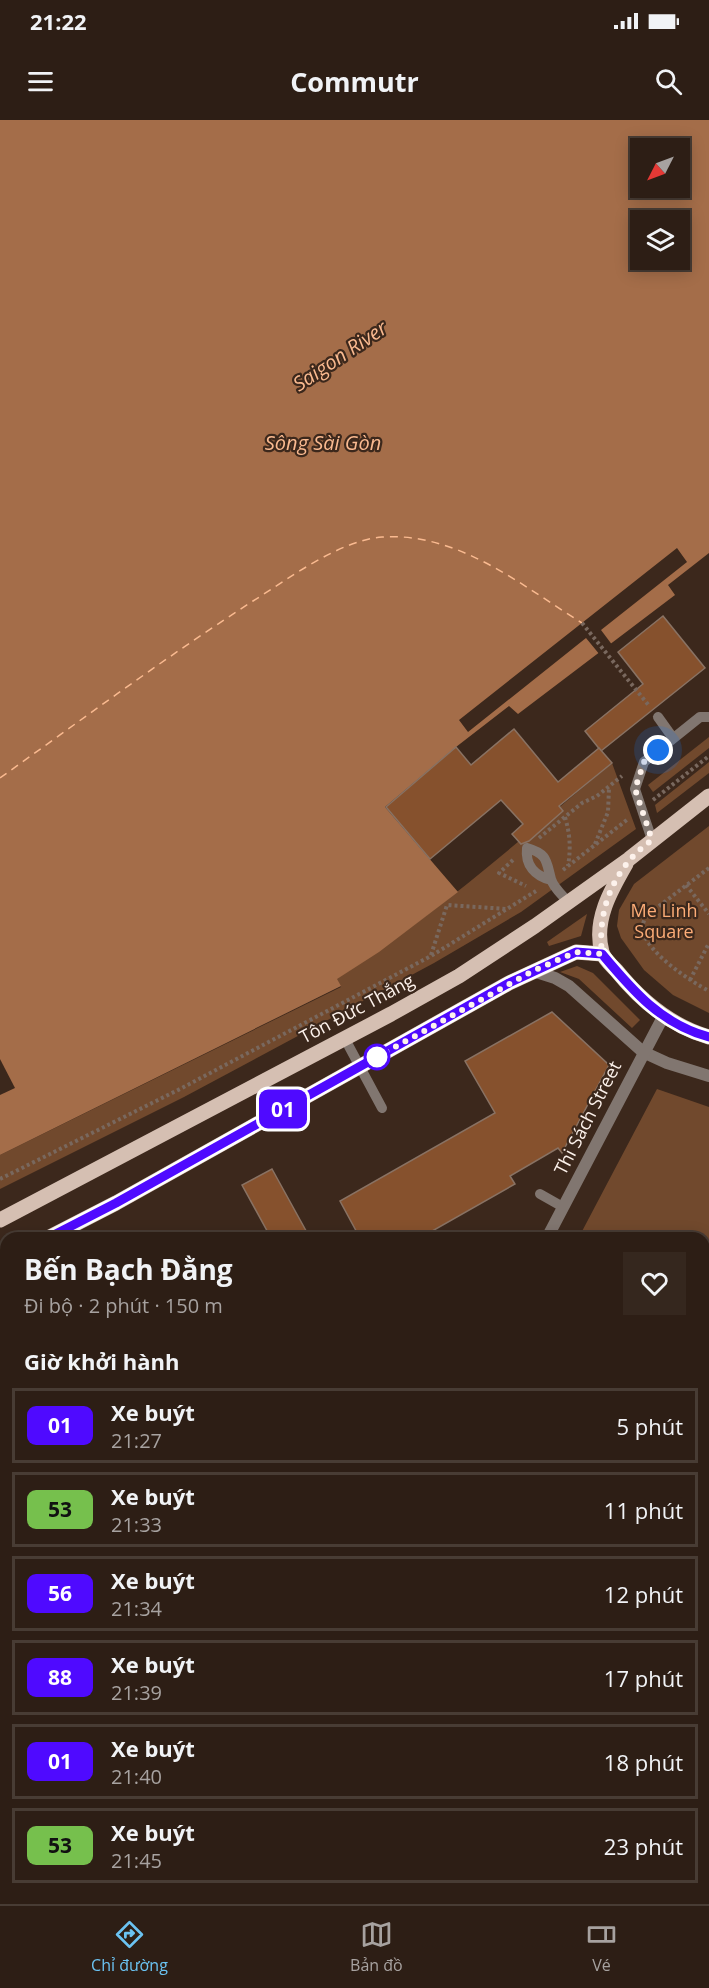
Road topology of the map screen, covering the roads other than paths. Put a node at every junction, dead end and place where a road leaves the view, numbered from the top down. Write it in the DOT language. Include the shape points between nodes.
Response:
graph roads {
  1 [pos="658,717"];
  2 [pos="709,717"];
  3 [pos="674,738"];
  4 [pos="709,796"];
  5 [pos="652,840"];
  6 [pos="629,859"];
  7 [pos="551,880"];
  8 [pos="568,902"];
  9 [pos="602,954"];
  10 [pos="533,971"];
  11 [pos="663,1017"];
  12 [pos="709,1036"];
  13 [pos="345,1039"];
  14 [pos="643,1052"];
  15 [pos="360,1067"];
  16 [pos="709,1076"];
  17 [pos="382,1108"];
  18 [pos="540,1194"];
  19 [pos="563,1207"];
  20 [pos="0,1220"];
  21 [pos="59,1232"];
  22 [pos="550,1232"];
  1 -- 3 [label="lane"];
  2 -- 3 [label="lane" via="700,717"];
  3 -- 5 [label="lane" via="644,762 635,789"];
  4 -- 5 [label="main road, Tôn Đức Thắng"];
  5 -- 6 [label="main road, Tôn Đức Thắng"];
  6 -- 8 [label="main road, Tôn Đức Thắng"];
  6 -- 9 [label="main road" via="604,908"];
  7 -- 7 [label="lane" via="548,862 536,850 527,848 529,866 535,874"];
  7 -- 8 [label="lane"];
  8 -- 13 [label="main road, Tôn Đức Thắng" via="459,976"];
  9 -- 10 [label="main road" via="576,952"];
  9 -- 11 [label="main road" via="630,988"];
  10 -- 14 [label="street" via="569,986"];
  10 -- 15 [label="main road"];
  11 -- 12 [label="main road"];
  11 -- 14 [label="street, Thi Sách Street"];
  13 -- 15 [label="lane"];
  13 -- 20 [label="main road, Tôn Đức Thắng"];
  14 -- 16 [label="street"];
  14 -- 19 [label="street, Thi Sách Street"];
  15 -- 17 [label="lane"];
  15 -- 21 [label="main road"];
  18 -- 19 [label="lane"];
  19 -- 22 [label="street, Thi Sách Street"];
}
